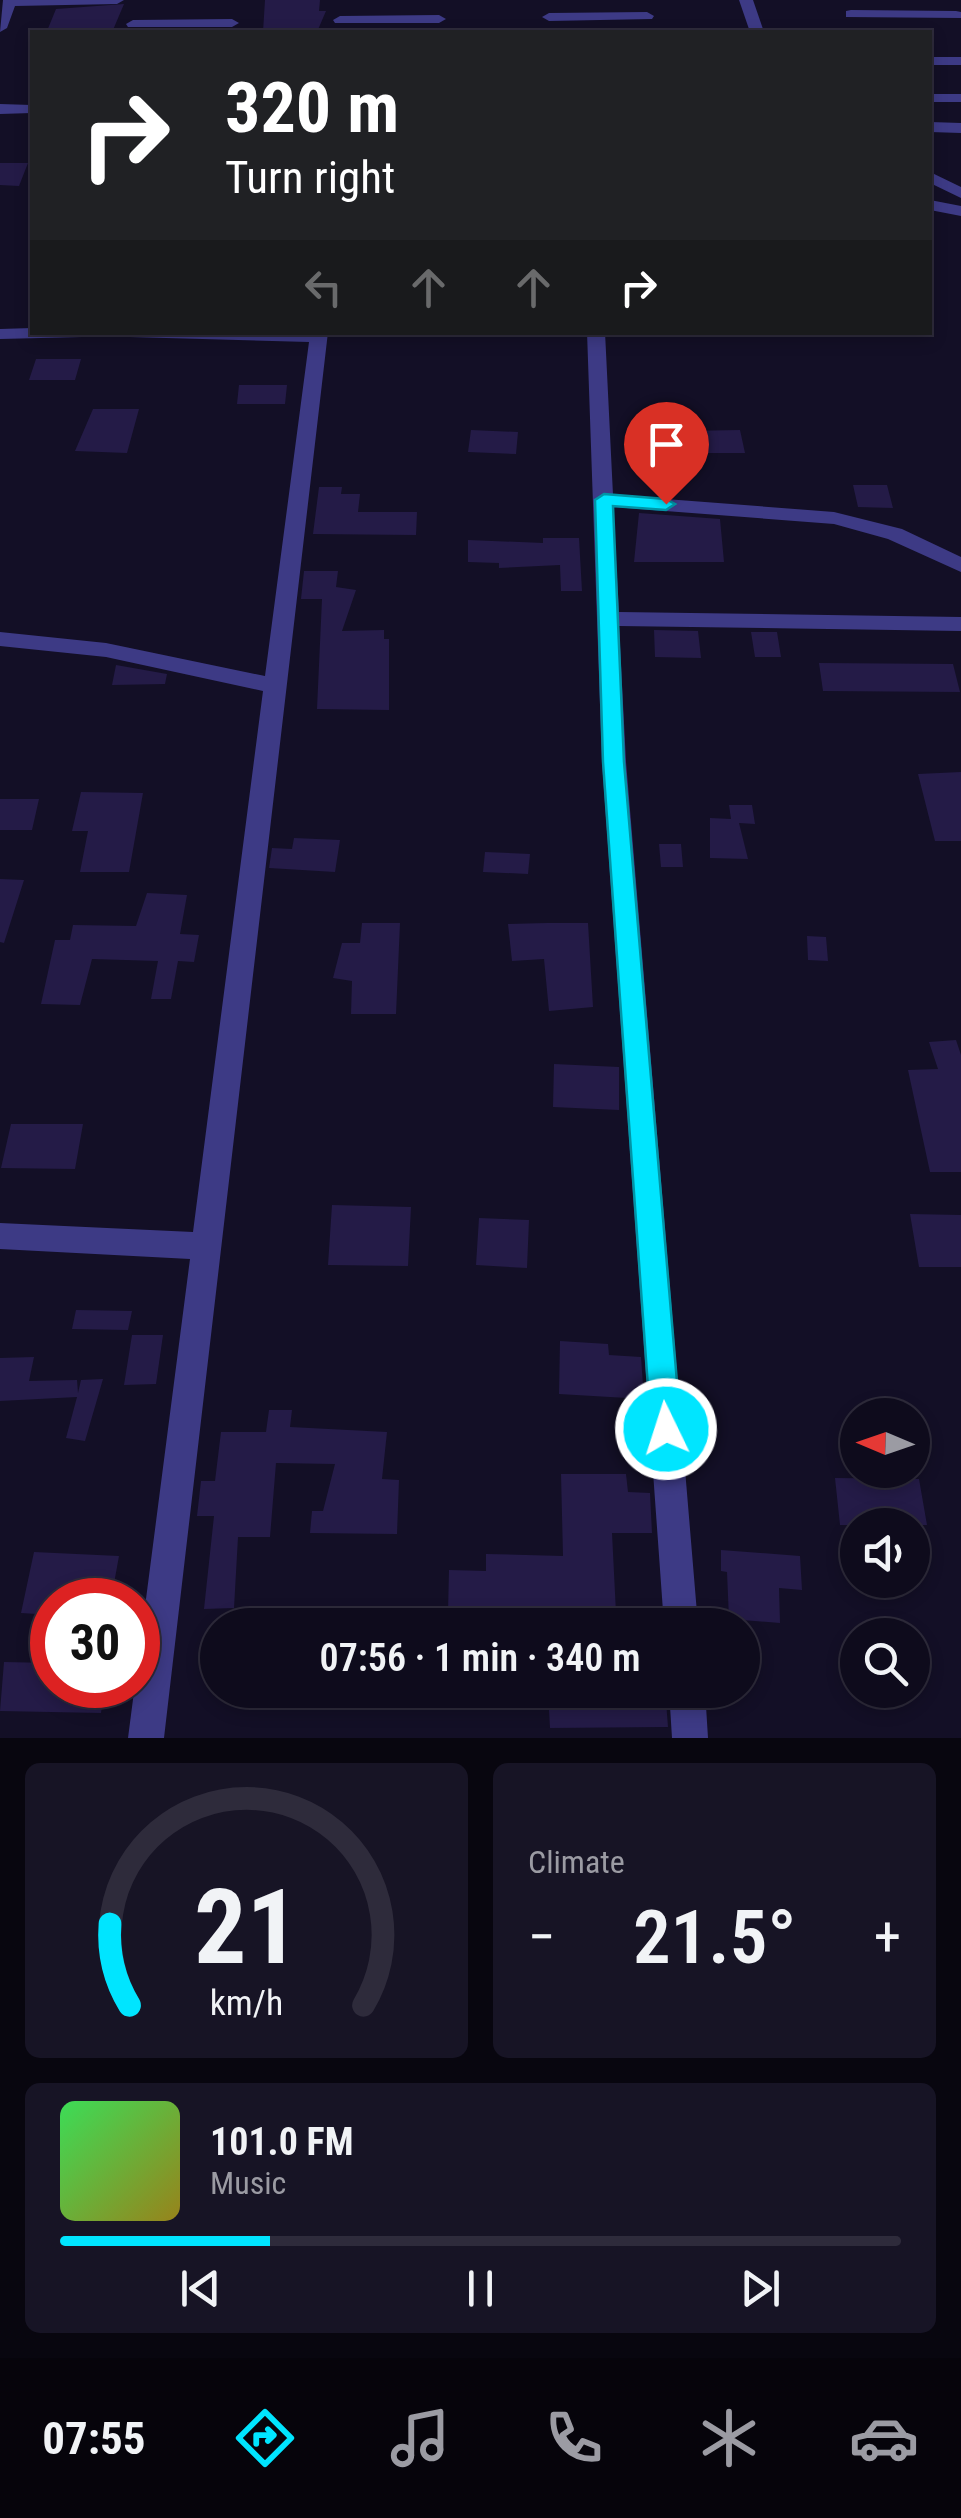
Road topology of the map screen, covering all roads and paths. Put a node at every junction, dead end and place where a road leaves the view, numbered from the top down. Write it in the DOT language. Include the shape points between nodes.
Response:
graph roads {
  1 [pos="116,0"];
  2 [pos="341,0"];
  3 [pos="440,0"];
  4 [pos="547,0"];
  5 [pos="746,0"];
  6 [pos="948,0"];
  7 [pos="10,1"];
  8 [pos="848,7"];
  9 [pos="645,8"];
  10 [pos="958,19"];
  11 [pos="232,22"];
  12 [pos="133,23"];
  13 [pos="550,25"];
  14 [pos="339,26"];
  15 [pos="439,26"];
  16 [pos="0,28"];
  17 [pos="756,30"];
  18 [pos="858,30"];
  19 [pos="932,61"];
  20 [pos="961,61"];
  21 [pos="932,98"];
  22 [pos="961,98"];
  23 [pos="0,109"];
  24 [pos="30,110"];
  25 [pos="932,127"];
  26 [pos="961,128"];
  27 [pos="932,177"];
  28 [pos="961,193"];
  29 [pos="932,206"];
  30 [pos="961,211"];
  31 [pos="30,333"];
  32 [pos="0,334"];
  33 [pos="318,335"];
  34 [pos="596,335"];
  35 [pos="604,500"];
  36 [pos="961,566"];
  37 [pos="610,619"];
  38 [pos="961,624"];
  39 [pos="0,638"];
  40 [pos="275,686"];
  41 [pos="0,1236"];
  42 [pos="205,1246"];
  43 [pos="681,1608"];
  44 [pos="688,1708"];
  45 [pos="146,1738"];
  46 [pos="690,1738"];
  1 -- 7 [label="street"];
  2 -- 14 [label="street"];
  3 -- 15 [label="street"];
  4 -- 13 [label="street"];
  5 -- 17 [label="street"];
  6 -- 10 [label="street"];
  7 -- 16 [label="street"];
  8 -- 10 [label="street"];
  8 -- 18 [label="street"];
  9 -- 13 [label="street"];
  11 -- 12 [label="street"];
  14 -- 15 [label="street"];
  19 -- 20 [label="street"];
  21 -- 22 [label="street"];
  23 -- 24 [label="street"];
  25 -- 26 [label="street"];
  27 -- 28 [label="street"];
  29 -- 30 [label="street"];
  31 -- 32 [label="street"];
  33 -- 40 [label="street"];
  34 -- 35 [label="street"];
  35 -- 36 [label="street" via="834,518 895,534"];
  35 -- 37 [label="street"];
  37 -- 38 [label="street"];
  37 -- 43 [label="street" via="614,762"];
  39 -- 40 [label="street" via="106,650"];
  40 -- 42 [label="street"];
  41 -- 42 [label="street"];
  42 -- 45 [label="street"];
  44 -- 46 [label="street"];
}
